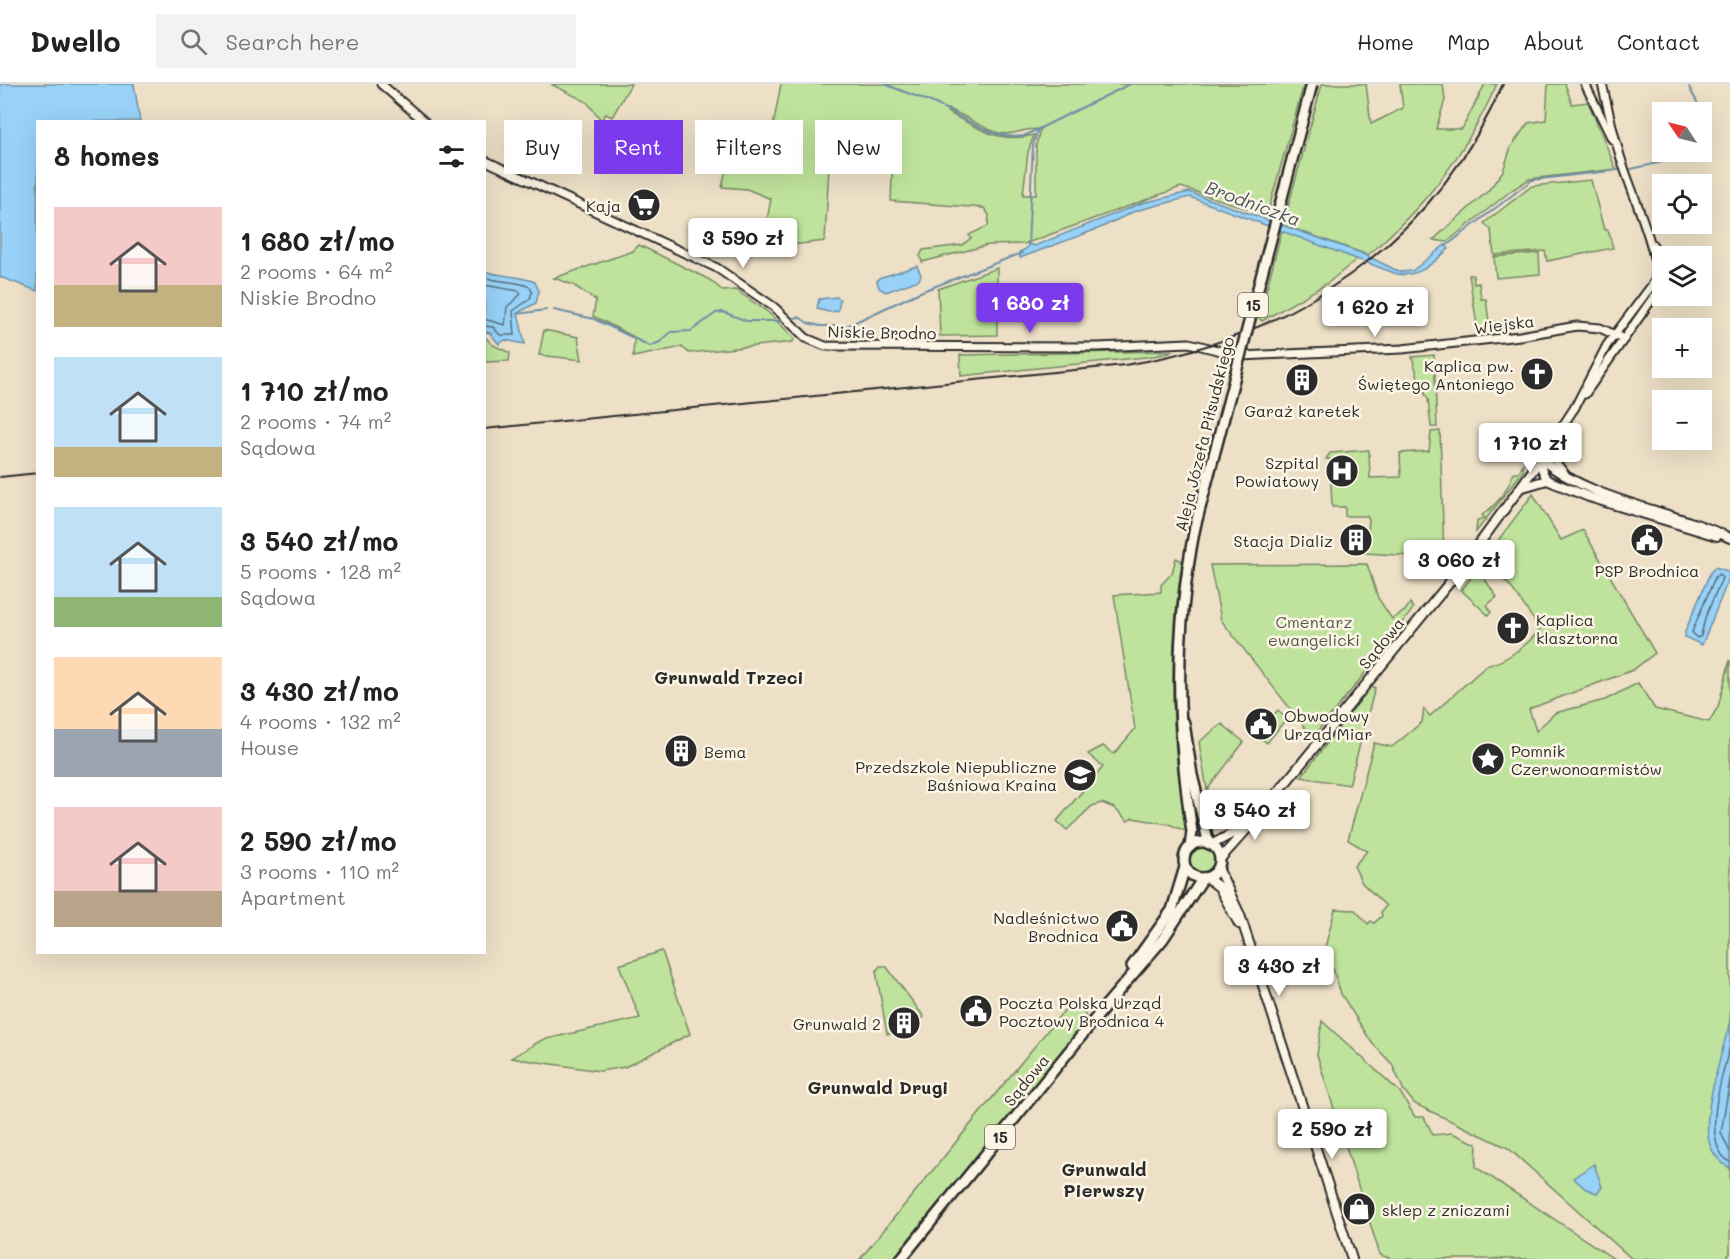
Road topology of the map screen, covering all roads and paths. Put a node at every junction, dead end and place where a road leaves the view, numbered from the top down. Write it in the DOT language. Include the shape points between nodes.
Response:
graph roads {
  1 [pos="381,84"];
  2 [pos="1312,84"];
  3 [pos="1584,84"];
  4 [pos="1602,84"];
  5 [pos="423,120"];
  6 [pos="1619,152"];
  7 [pos="486,161"];
  8 [pos="1649,239"];
  9 [pos="1654,246"];
  10 [pos="1652,299"];
  11 [pos="1614,334"];
  12 [pos="1623,339"];
  13 [pos="1241,356"];
  14 [pos="1574,409"];
  15 [pos="1552,444"];
  16 [pos="1541,459"];
  17 [pos="1547,480"];
  18 [pos="1574,482"];
  19 [pos="1522,487"];
  20 [pos="1608,500"];
  21 [pos="1730,538"];
  22 [pos="1179,691"];
  23 [pos="1268,804"];
  24 [pos="1210,844"];
  25 [pos="1191,847"];
  26 [pos="1219,863"];
  27 [pos="1185,867"];
  28 [pos="1205,878"];
  29 [pos="1245,933"];
  30 [pos="1108,1003"];
  31 [pos="900,1259"];
  32 [pos="1352,1259"];
  1 -- 5 [label="street"];
  2 -- 22 [label="main road, Aleja Józefa Piłsudskiego / 15, bridge" via="1195,527 1182,604"];
  3 -- 6 [label="street"];
  4 -- 6 [label="street"];
  6 -- 8 [label="street"];
  7 -- 13 [label="street, Niskie Brodno" via="717,268 774,307 810,341 835,347 1189,343"];
  8 -- 9 [label="street"];
  8 -- 11 [label="street, Sądowa" via="1655,281"];
  10 -- 12 [label="street, Sądowa"];
  11 -- 12 [label="street, Wiejska"];
  11 -- 13 [label="street, Wiejska" via="1577,326 1402,349"];
  11 -- 14 [label="street, Sądowa"];
  12 -- 14 [label="street, Sądowa"];
  14 -- 15 [label="street, Sądowa"];
  15 -- 16 [label="street, Sądowa"];
  15 -- 18 [label="street" via="1560,469"];
  16 -- 17 [label="street"];
  16 -- 18 [label="main road"];
  16 -- 19 [label="main road, Sądowa"];
  17 -- 19 [label="main road"];
  17 -- 20 [label="main road"];
  18 -- 20 [label="main road"];
  19 -- 23 [label="main road, Sądowa" via="1455,576"];
  20 -- 21 [label="main road" via="1708,527"];
  22 -- 24 [label="main road, Aleja Józefa Piłsudskiego / 15" via="1192,775"];
  22 -- 25 [label="main road, Aleja Józefa Piłsudskiego / 15" via="1179,732"];
  23 -- 24 [label="main road, Sądowa" via="1236,831"];
  23 -- 26 [label="main road, Sądowa"];
  24 -- 25 [label="main road"];
  24 -- 26 [label="main road, 15"];
  25 -- 27 [label="main road, 15" via="1184,858"];
  26 -- 28 [label="main road, 15"];
  26 -- 29 [label="main road"];
  27 -- 28 [label="main road" via="1192,876"];
  27 -- 30 [label="main road, Sądowa / 15" via="1172,910"];
  28 -- 29 [label="main road" via="1219,887"];
  28 -- 30 [label="main road, Sądowa / 15" via="1163,939"];
  29 -- 32 [label="main road"];
  30 -- 31 [label="main road, Sądowa / 15"];
}
